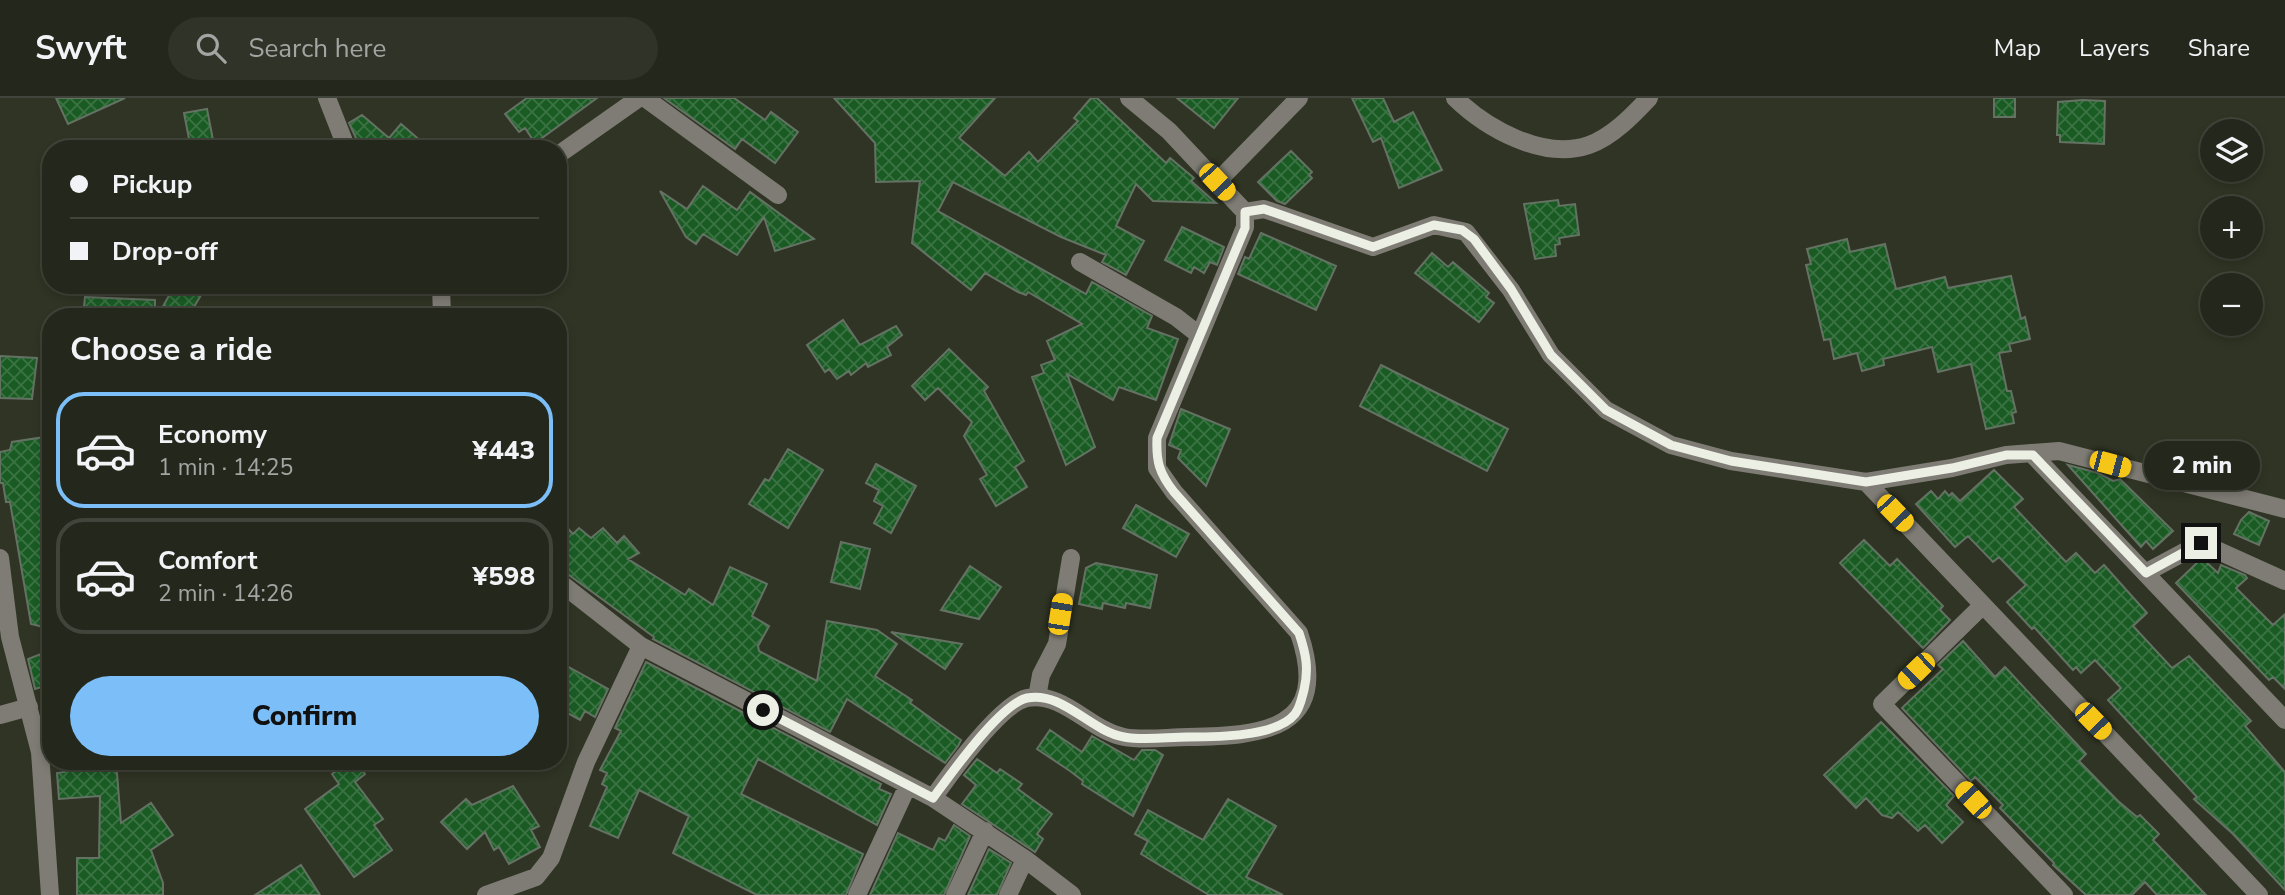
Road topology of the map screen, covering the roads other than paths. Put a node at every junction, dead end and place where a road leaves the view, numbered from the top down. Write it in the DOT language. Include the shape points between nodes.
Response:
graph roads {
  1 [pos="327,98"];
  2 [pos="639,98"];
  3 [pos="645,98"];
  4 [pos="1129,98"];
  5 [pos="1299,98"];
  6 [pos="1455,98"];
  7 [pos="1648,98"];
  8 [pos="343,140"];
  9 [pos="567,149"];
  10 [pos="1217,182"];
  11 [pos="778,195"];
  12 [pos="1245,212"];
  13 [pos="1080,262"];
  14 [pos="1199,335"];
  15 [pos="2033,455"];
  16 [pos="1866,482"];
  17 [pos="2285,509"];
  18 [pos="0,558"];
  19 [pos="1071,558"];
  20 [pos="2146,573"];
  21 [pos="2285,581"];
  22 [pos="567,588"];
  23 [pos="1983,605"];
  24 [pos="641,646"];
  25 [pos="1037,697"];
  26 [pos="29,707"];
  27 [pos="0,715"];
  28 [pos="2285,720"];
  29 [pos="908,785"];
  30 [pos="933,798"];
  31 [pos="985,831"];
  32 [pos="1025,859"];
  33 [pos="1066,893"];
  34 [pos="50,895"];
  35 [pos="486,895"];
  36 [pos="857,895"];
  37 [pos="955,895"];
  38 [pos="1008,895"];
  39 [pos="2064,895"];
  40 [pos="2259,895"];
  1 -- 8 [label="street"];
  2 -- 9 [label="street"];
  3 -- 11 [label="street"];
  4 -- 10 [label="street" via="1169,131"];
  5 -- 10 [label="street"];
  6 -- 7 [label="street" via="1473,116 1510,137 1550,148 1588,146 1629,120"];
  10 -- 12 [label="street"];
  12 -- 14 [label="street" via="1245,228"];
  12 -- 16 [label="street" via="1264,209 1373,247 1434,225 1462,230 1511,289 1551,355 1606,410 1629,425 1671,445 1731,461"];
  13 -- 14 [label="street"];
  14 -- 25 [label="street" via="1157,438 1157,468 1299,633 1308,658 1308,675 1296,713 1267,730 1205,737 1124,737"];
  15 -- 16 [label="street" via="2006,455"];
  15 -- 17 [label="street" via="2059,451"];
  15 -- 20 [label="street"];
  16 -- 23 [label="street"];
  18 -- 26 [label="street" via="10,637"];
  19 -- 25 [label="street" via="1056,644 1041,675"];
  20 -- 21 [label="street" via="2201,543"];
  20 -- 28 [label="street"];
  22 -- 24 [label="street"];
  23 -- 39 [label="street" via="1882,704"];
  23 -- 40 [label="street"];
  24 -- 29 [label="street"];
  24 -- 35 [label="street" via="586,762 551,858 536,877"];
  25 -- 30 [label="street" via="1012,707 962,758"];
  26 -- 27 [label="street"];
  26 -- 34 [label="street" via="40,752"];
  29 -- 30 [label="street"];
  29 -- 36 [label="street"];
  30 -- 31 [label="street"];
  31 -- 32 [label="street"];
  31 -- 37 [label="street"];
  32 -- 33 [label="street"];
  32 -- 38 [label="street"];
}
